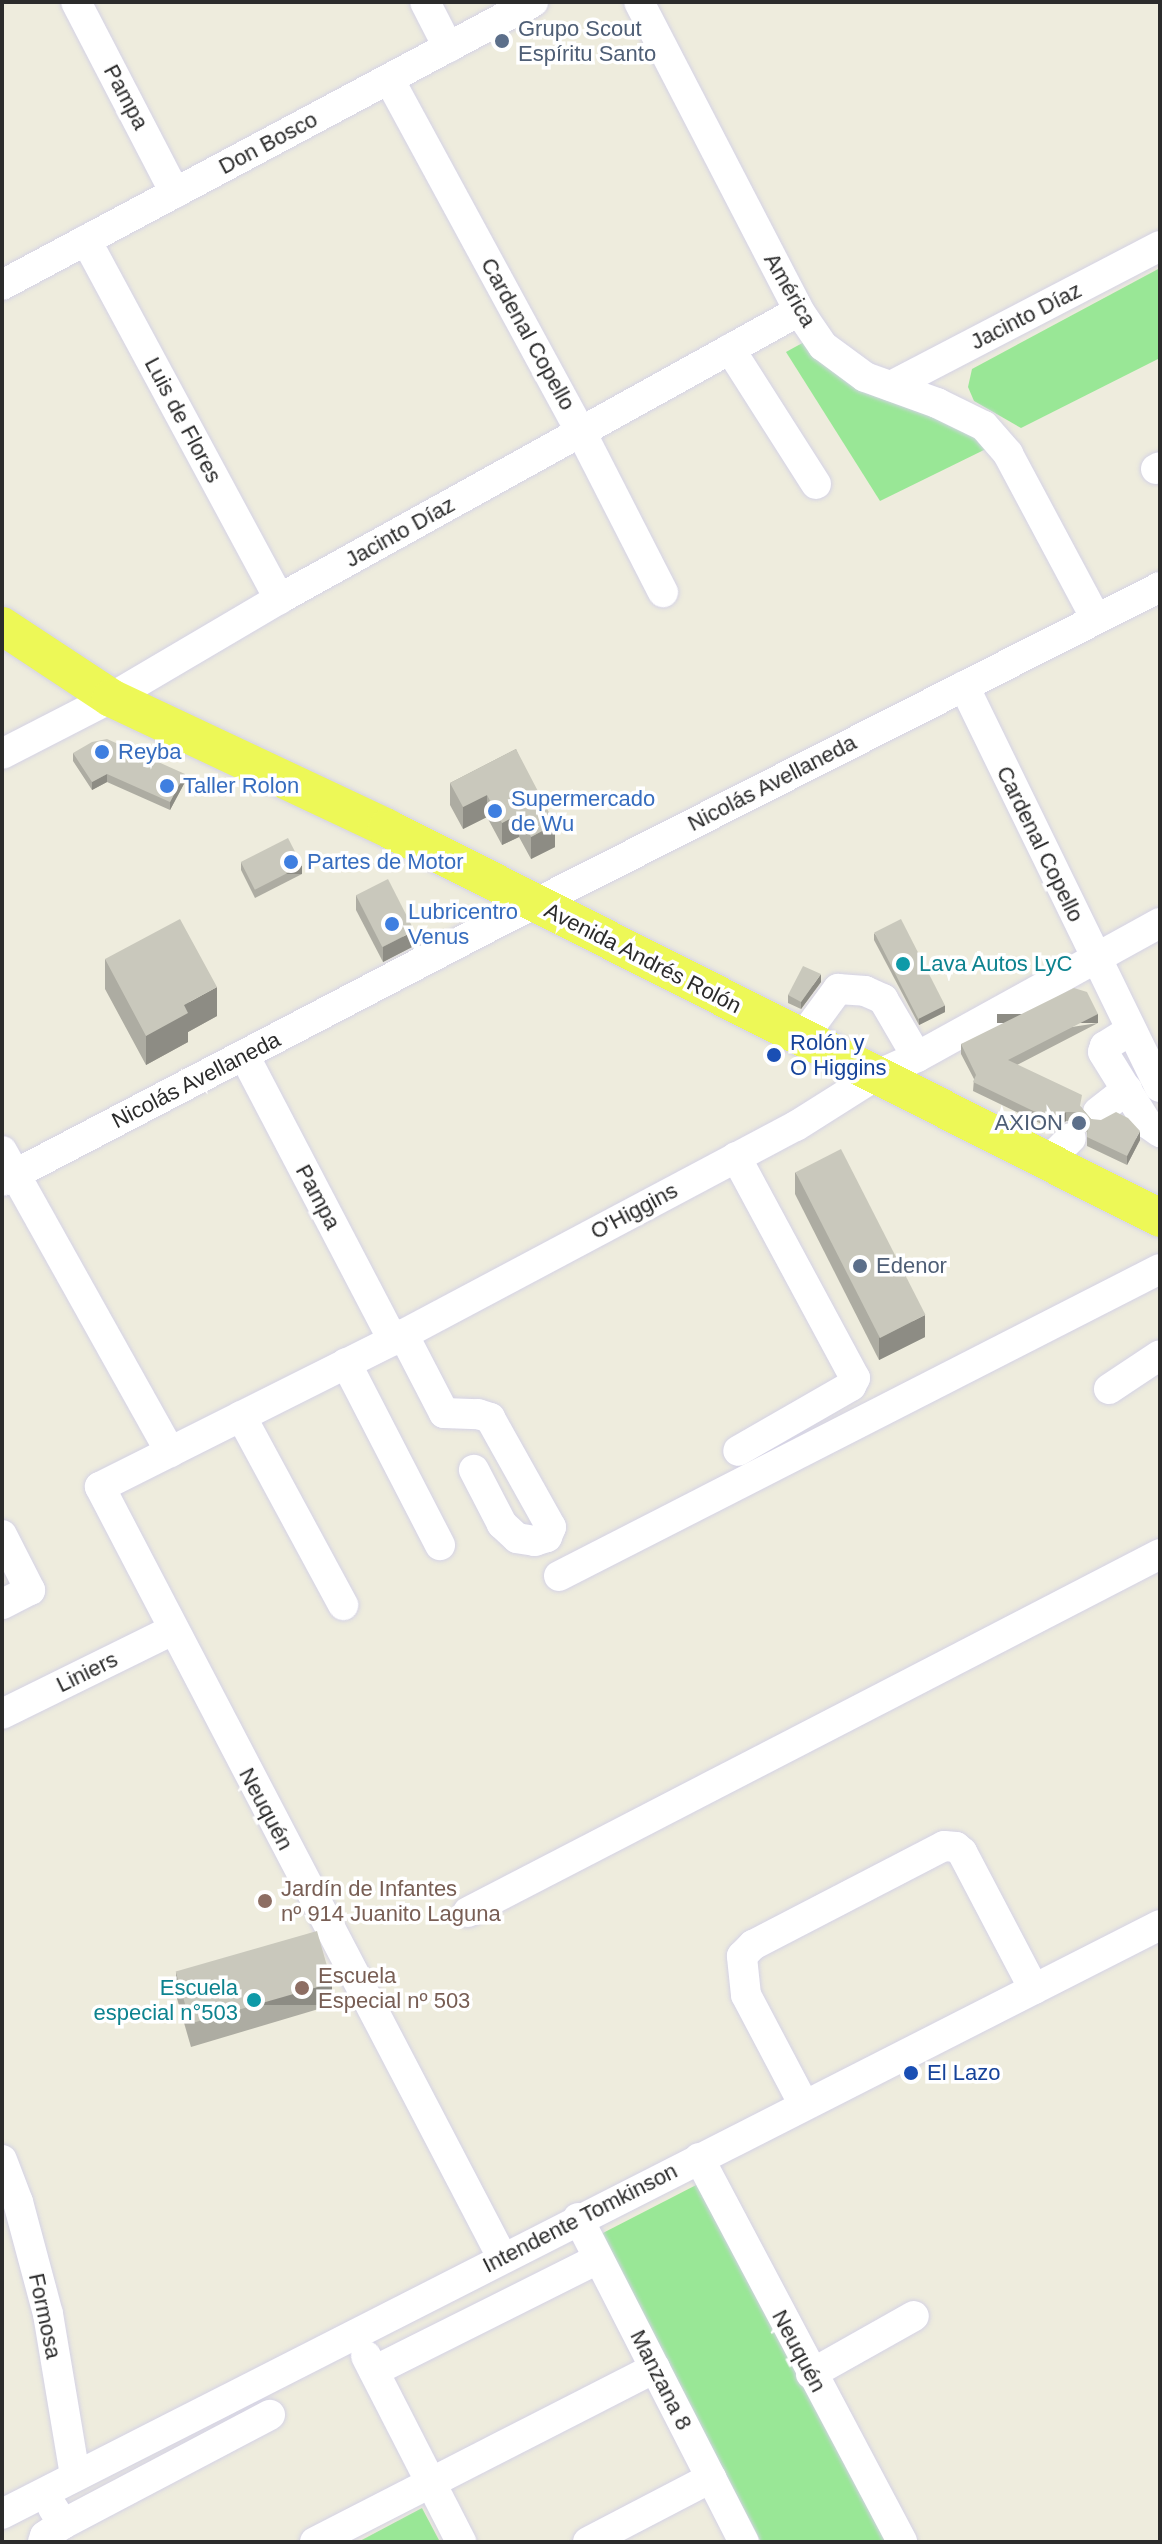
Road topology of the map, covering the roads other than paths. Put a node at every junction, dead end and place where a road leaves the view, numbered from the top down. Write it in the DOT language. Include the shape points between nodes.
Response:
graph roads {
  1 [pos="76,2"];
  2 [pos="425,2"];
  3 [pos="533,2"];
  4 [pos="639,2"];
  5 [pos="448,47"];
  6 [pos="389,79"];
  7 [pos="175,193"];
  8 [pos="86,240"];
  9 [pos="1160,246"];
  10 [pos="2,285"];
  11 [pos="799,311"];
  12 [pos="730,349"];
  13 [pos="891,386"];
  14 [pos="581,432"];
  15 [pos="816,484"];
  16 [pos="1160,587"];
  17 [pos="663,592"];
  18 [pos="279,599"];
  19 [pos="1096,619"];
  20 [pos="2,626"];
  21 [pos="964,686"];
  22 [pos="111,698"];
  23 [pos="2,754"];
  24 [pos="536,903"];
  25 [pos="1160,923"];
  26 [pos="1094,957"];
  27 [pos="1131,1030"];
  28 [pos="802,1038"];
  29 [pos="244,1055"];
  30 [pos="917,1057"];
  31 [pos="875,1076"];
  32 [pos="1160,1087"];
  33 [pos="1127,1089"];
  34 [pos="1098,1112"];
  35 [pos="1160,1132"];
  36 [pos="736,1157"];
  37 [pos="6,1168"];
  38 [pos="1160,1218"];
  39 [pos="1160,1269"];
  40 [pos="398,1337"];
  41 [pos="1160,1355"];
  42 [pos="346,1363"];
  43 [pos="1109,1389"];
  44 [pos="241,1416"];
  45 [pos="738,1451"];
  46 [pos="170,1452"];
  47 [pos="474,1470"];
  48 [pos="100,1487"];
  49 [pos="2,1535"];
  50 [pos="440,1545"];
  51 [pos="1160,1554"];
  52 [pos="559,1576"];
  53 [pos="2,1604"];
  54 [pos="343,1605"];
  55 [pos="173,1630"];
  56 [pos="2,1714"];
  57 [pos="468,1912"];
  58 [pos="1160,1925"];
  59 [pos="1034,1989"];
  60 [pos="804,2105"];
  61 [pos="699,2158"];
  62 [pos="2,2160"];
  63 [pos="578,2218"];
  64 [pos="502,2257"];
  65 [pos="598,2259"];
  66 [pos="914,2316"];
  67 [pos="354,2333"];
  68 [pos="655,2368"];
  69 [pos="374,2371"];
  70 [pos="811,2374"];
  71 [pos="270,2415"];
  72 [pos="75,2476"];
  73 [pos="711,2478"];
  74 [pos="431,2484"];
  75 [pos="44,2492"];
  76 [pos="2,2514"];
  77 [pos="53,2533"];
  78 [pos="315,2542"];
  79 [pos="461,2542"];
  80 [pos="588,2542"];
  81 [pos="744,2542"];
  82 [pos="902,2542"];
  1 -- 7 [label="street, Pampa"];
  2 -- 5 [label="street"];
  3 -- 5 [label="street, Don Bosco"];
  4 -- 11 [label="street, América"];
  5 -- 6 [label="street, Don Bosco"];
  6 -- 7 [label="street, Don Bosco"];
  6 -- 14 [label="street, Cardenal Copello"];
  7 -- 8 [label="street, Don Bosco"];
  8 -- 10 [label="street, Don Bosco"];
  8 -- 18 [label="street, Luis de Flores"];
  9 -- 13 [label="street, Jacinto Díaz"];
  11 -- 12 [label="street, Jacinto Díaz"];
  11 -- 13 [label="street, América" via="823,346 865,377"];
  12 -- 14 [label="street, Jacinto Díaz"];
  12 -- 15 [label="street"];
  13 -- 19 [label="street, América" via="984,426 1000,444"];
  14 -- 17 [label="street, Cardenal Copello"];
  14 -- 18 [label="street, Jacinto Díaz"];
  16 -- 19 [label="street, Nicolás Avellaneda"];
  18 -- 22 [label="street, Jacinto Díaz"];
  19 -- 21 [label="street, Nicolás Avellaneda"];
  20 -- 22 [label="main road, Avenida Andrés Rolón"];
  21 -- 24 [label="street, Nicolás Avellaneda"];
  21 -- 26 [label="street, Cardenal Copello"];
  22 -- 23 [label="street, Jacinto Díaz"];
  22 -- 24 [label="main road, Avenida Andrés Rolón"];
  24 -- 28 [label="main road, Avenida Andrés Rolón"];
  24 -- 29 [label="street, Nicolás Avellaneda"];
  25 -- 26 [label="street, O'Higgins"];
  26 -- 27 [label="street, Cardenal Copello"];
  26 -- 30 [label="street, O'Higgins"];
  27 -- 32 [label="street, Cardenal Copello"];
  27 -- 33 [label="street" via="1103,1052"];
  28 -- 30 [label="street" via="838,989 865,991 883,999"];
  28 -- 31 [label="main road, Avenida Andrés Rolón"];
  29 -- 37 [label="street, Nicolás Avellaneda"];
  29 -- 40 [label="street, Pampa"];
  30 -- 31 [label="street, O'Higgins"];
  31 -- 36 [label="street, O'Higgins"];
  31 -- 38 [label="main road, Avenida Andrés Rolón" via="1058,1150"];
  33 -- 34 [label="street"];
  33 -- 35 [label="street" via="1147,1123"];
  36 -- 40 [label="street, O'Higgins"];
  36 -- 45 [label="street" via="855,1378 851,1386"];
  37 -- 46 [label="street"];
  39 -- 52 [label="street"];
  40 -- 42 [label="street, O'Higgins"];
  40 -- 47 [label="street, Pampa" via="444,1413 490,1418 551,1527 547,1537 517,1538 502,1524"];
  41 -- 43 [label="street"];
  42 -- 44 [label="street, O'Higgins"];
  42 -- 50 [label="street"];
  44 -- 46 [label="street, O'Higgins"];
  44 -- 54 [label="street"];
  46 -- 48 [label="street, O'Higgins"];
  48 -- 55 [label="street, Neuquén"];
  49 -- 53 [label="street" via="30,1590"];
  51 -- 57 [label="street"];
  55 -- 56 [label="street, Liniers"];
  55 -- 64 [label="street, Neuquén"];
  58 -- 59 [label="street, Intendente Tomkinson"];
  59 -- 60 [label="street, Intendente Tomkinson"];
  59 -- 60 [label="street" via="962,1852 944,1846 753,1945 742,1956 746,1995"];
  60 -- 61 [label="street, Intendente Tomkinson"];
  61 -- 63 [label="street, Intendente Tomkinson"];
  61 -- 70 [label="street, Neuquén"];
  62 -- 72 [label="street, Formosa" via="48,2314"];
  63 -- 64 [label="street, Intendente Tomkinson"];
  63 -- 65 [label="street, Manzana 8"];
  64 -- 67 [label="street, Intendente Tomkinson"];
  65 -- 68 [label="street, Manzana 8"];
  65 -- 69 [label="street"];
  66 -- 70 [label="street"];
  67 -- 69 [label="street"];
  67 -- 72 [label="street, Intendente Tomkinson"];
  68 -- 73 [label="street, Manzana 8"];
  68 -- 74 [label="street"];
  69 -- 74 [label="street"];
  70 -- 82 [label="street, Neuquén"];
  71 -- 77 [label="street"];
  72 -- 75 [label="street, Intendente Tomkinson"];
  73 -- 80 [label="street"];
  73 -- 81 [label="street, Manzana 8"];
  74 -- 78 [label="street"];
  74 -- 79 [label="street"];
  75 -- 76 [label="street, Intendente Tomkinson"];
  75 -- 77 [label="street"];
}
